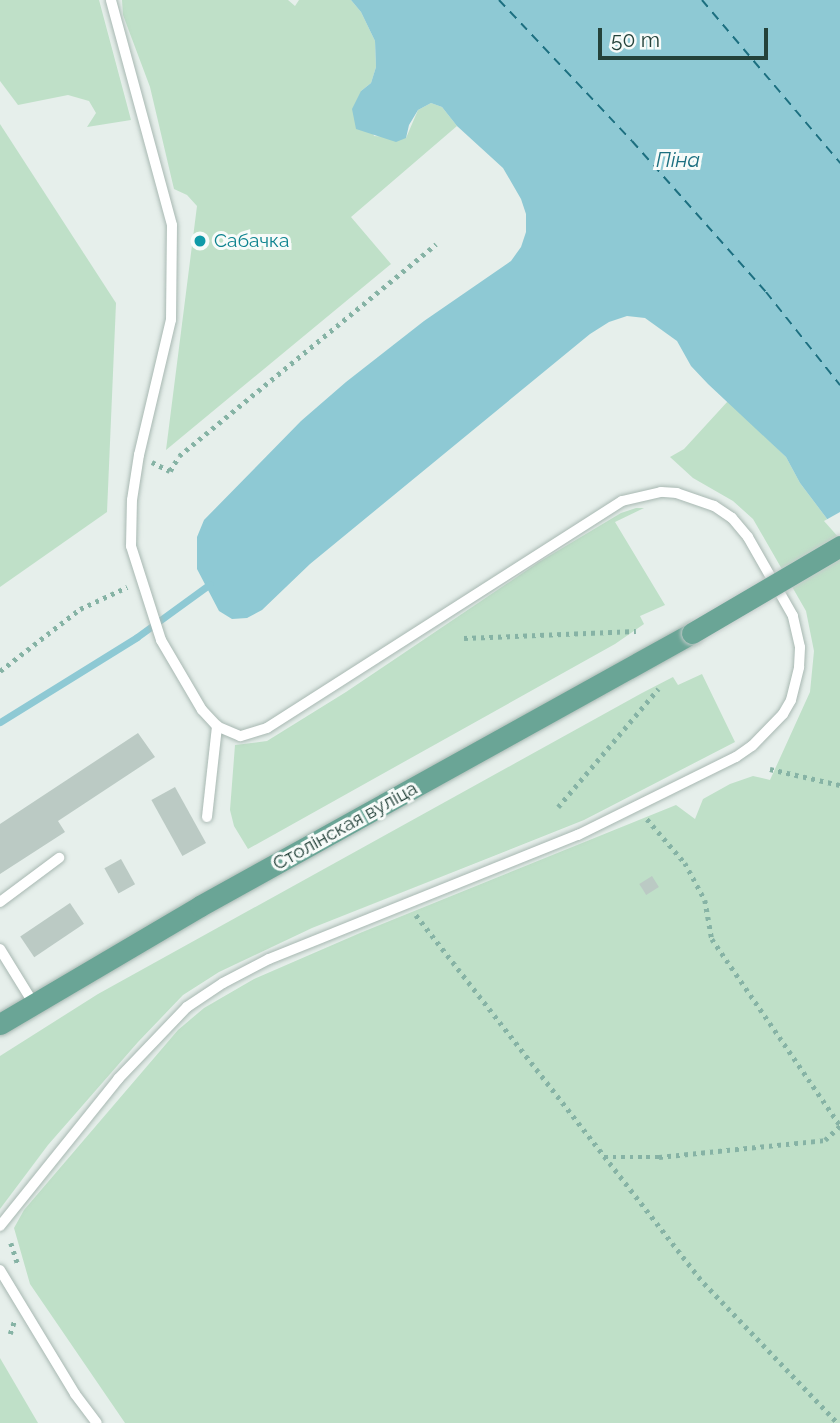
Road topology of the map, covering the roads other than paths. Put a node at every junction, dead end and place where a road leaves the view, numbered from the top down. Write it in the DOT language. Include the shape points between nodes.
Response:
graph roads {
  1 [pos="111,0"];
  2 [pos="840,545"];
  3 [pos="217,726"];
  4 [pos="207,817"];
  5 [pos="59,858"];
  6 [pos="0,902"];
  7 [pos="0,949"];
  8 [pos="34,1004"];
  9 [pos="0,1024"];
  10 [pos="0,1226"];
  11 [pos="0,1269"];
  12 [pos="97,1423"];
  1 -- 3 [label="lane" via="172,226 171,320 139,455 131,546 161,640 202,710"];
  2 -- 8 [label="main road, Столінская вуліца, bridge"];
  3 -- 4 [label="lane"];
  3 -- 10 [label="lane" via="240,736 267,728 622,501 661,492 714,506 732,518 748,537 793,616 800,647 791,701 752,746 579,835 269,960 187,1007 118,1079"];
  5 -- 6 [label="lane"];
  7 -- 8 [label="lane"];
  8 -- 9 [label="main road, Столінская вуліца"];
  11 -- 12 [label="lane"];
}
